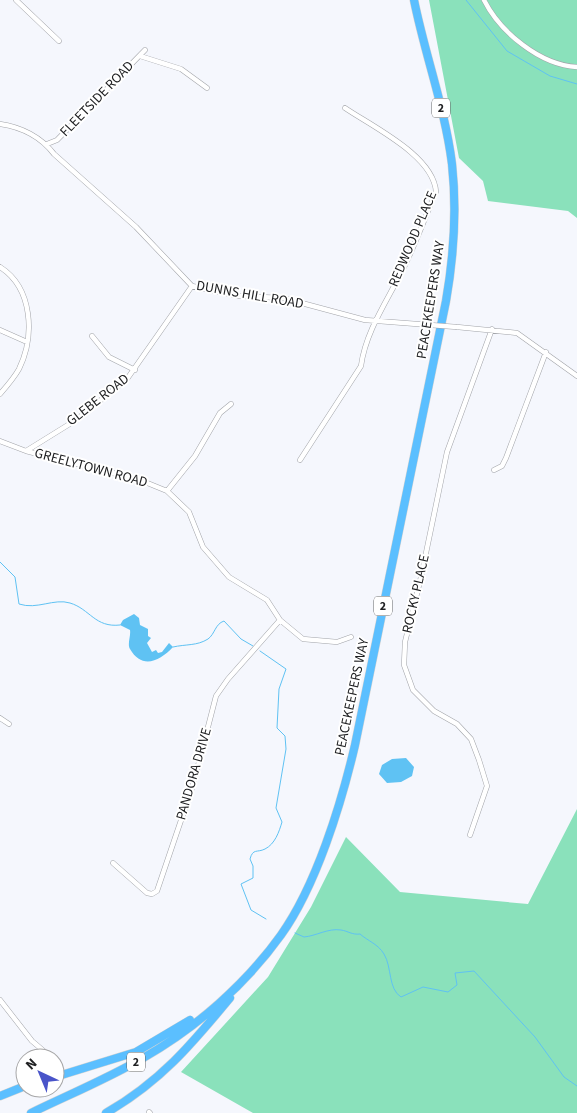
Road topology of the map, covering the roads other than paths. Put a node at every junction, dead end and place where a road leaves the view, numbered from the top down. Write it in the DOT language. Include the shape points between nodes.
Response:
graph roads {
  1 [pos="16,0"];
  2 [pos="484,0"];
  3 [pos="415,1"];
  4 [pos="59,41"];
  5 [pos="145,50"];
  6 [pos="140,56"];
  7 [pos="577,67"];
  8 [pos="207,88"];
  9 [pos="345,108"];
  10 [pos="0,124"];
  11 [pos="47,144"];
  12 [pos="0,267"];
  13 [pos="192,286"];
  14 [pos="376,321"];
  15 [pos="492,329"];
  16 [pos="0,330"];
  17 [pos="92,336"];
  18 [pos="27,342"];
  19 [pos="546,352"];
  20 [pos="135,370"];
  21 [pos="577,376"];
  22 [pos="0,394"];
  23 [pos="232,404"];
  24 [pos="0,441"];
  25 [pos="26,451"];
  26 [pos="300,460"];
  27 [pos="494,470"];
  28 [pos="167,491"];
  29 [pos="280,620"];
  30 [pos="351,637"];
  31 [pos="0,718"];
  32 [pos="9,724"];
  33 [pos="470,835"];
  34 [pos="113,863"];
  35 [pos="250,974"];
  36 [pos="229,993"];
  37 [pos="0,1000"];
  38 [pos="41,1048"];
  39 [pos="65,1074"];
  40 [pos="15,1090"];
  41 [pos="0,1096"];
  42 [pos="31,1113"];
  43 [pos="106,1113"];
  1 -- 4 [label="street"];
  2 -- 7 [label="street" via="516,40 554,62"];
  3 -- 35 [label="highway, PEACEKEEPERS WAY / 2" via="452,163 454,242 446,301 342,797 294,914"];
  5 -- 6 [label="street, FLEETSIDE ROAD"];
  6 -- 8 [label="street" via="181,69"];
  6 -- 11 [label="street, FLEETSIDE ROAD" via="57,140"];
  9 -- 14 [label="street, REDWOOD PLACE" via="414,155 431,172 435,181 436,192 406,263"];
  10 -- 11 [label="street, DUNNS HILL ROAD" via="16,126"];
  11 -- 13 [label="street, DUNNS HILL ROAD" via="54,154 136,227"];
  12 -- 18 [label="street" via="13,279 25,300 29,320"];
  13 -- 14 [label="street, DUNNS HILL ROAD" via="240,296 283,298"];
  13 -- 20 [label="street, GLEBE ROAD"];
  14 -- 15 [label="street, DUNNS HILL ROAD, bridge"];
  14 -- 26 [label="street, REDWOOD PLACE" via="363,354 362,366"];
  15 -- 19 [label="street, DUNNS HILL ROAD" via="517,333"];
  15 -- 33 [label="street, ROCKY PLACE" via="447,452 404,642 404,665 413,690 434,712 457,724 471,739 479,760 487,786"];
  16 -- 18 [label="street"];
  17 -- 20 [label="street" via="109,357"];
  18 -- 22 [label="street" via="19,368"];
  19 -- 21 [label="street, DUNNS HILL ROAD"];
  19 -- 27 [label="street" via="506,458 502,466"];
  20 -- 25 [label="street, GLEBE ROAD" via="76,420"];
  23 -- 28 [label="street" via="220,413 195,456"];
  24 -- 25 [label="street, GREELYTOWN ROAD"];
  25 -- 28 [label="street, GREELYTOWN ROAD" via="140,480"];
  28 -- 29 [label="street, GREELYTOWN ROAD" via="188,512 203,547 229,577 267,600"];
  29 -- 30 [label="street, GREELYTOWN ROAD" via="303,639 337,642"];
  29 -- 34 [label="street, PANDORA DRIVE" via="216,696 193,785 157,891 147,893"];
  31 -- 32 [label="street"];
  35 -- 36 [label="highway, PEACEKEEPERS WAY / 2"];
  35 -- 43 [label="highway" via="159,1077"];
  36 -- 39 [label="highway" via="172,1033 136,1052"];
  36 -- 42 [label="highway, PEACEKEEPERS WAY / 2" via="144,1058"];
  37 -- 38 [label="street"];
  40 -- 41 [label="highway"];
}
